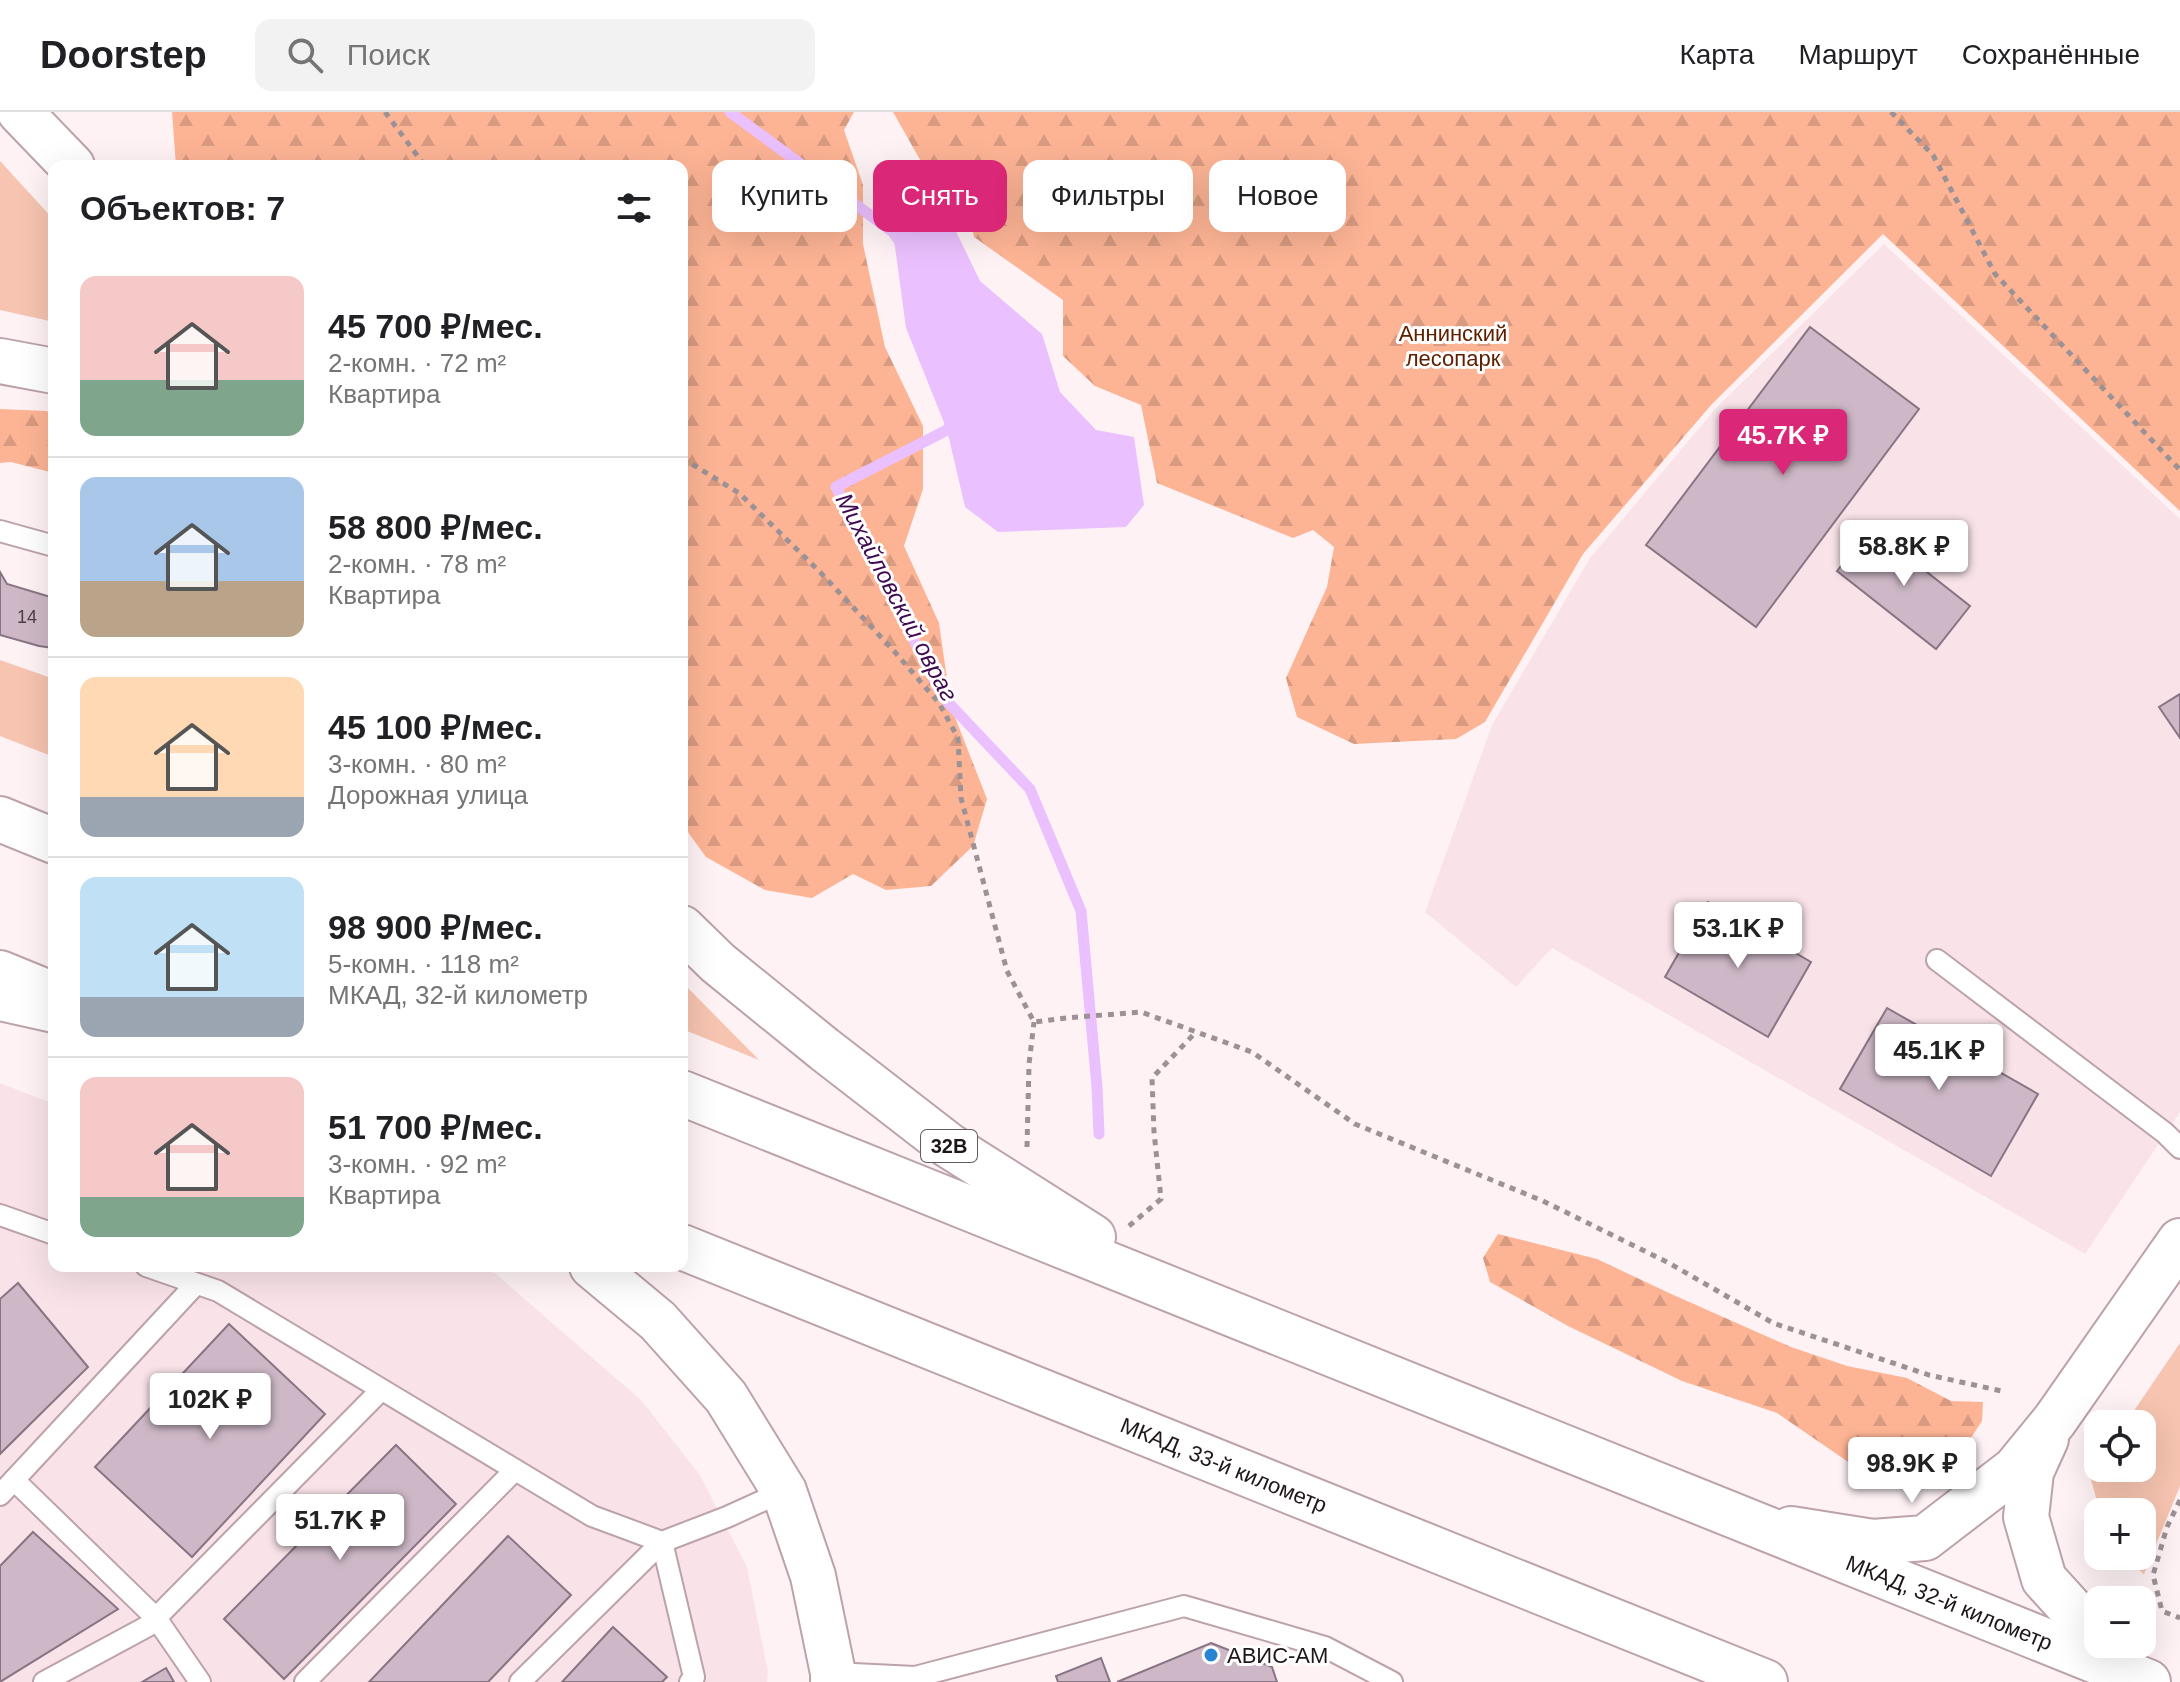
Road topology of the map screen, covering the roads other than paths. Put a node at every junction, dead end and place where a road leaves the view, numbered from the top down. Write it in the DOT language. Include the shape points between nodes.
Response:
graph roads {
  1 [pos="20,112"];
  2 [pos="66,160"];
  3 [pos="0,361"];
  4 [pos="48,370"];
  5 [pos="0,531"];
  6 [pos="48,544"];
  7 [pos="0,819"];
  8 [pos="48,839"];
  9 [pos="688,934"];
  10 [pos="1937,960"];
  11 [pos="0,973"];
  12 [pos="48,993"];
  13 [pos="0,1000"];
  14 [pos="48,1011"];
  15 [pos="688,1095"];
  16 [pos="2180,1148"];
  17 [pos="0,1215"];
  18 [pos="48,1232"];
  19 [pos="2180,1241"];
  20 [pos="688,1249"];
  21 [pos="163,1272"];
  22 [pos="599,1272"];
  23 [pos="196,1284"];
  24 [pos="1246,1320"];
  25 [pos="381,1390"];
  26 [pos="2055,1420"];
  27 [pos="515,1470"];
  28 [pos="7,1487"];
  29 [pos="784,1491"];
  30 [pos="1749,1522"];
  31 [pos="662,1542"];
  32 [pos="156,1618"];
  33 [pos="2084,1623"];
  34 [pos="2136,1658"];
  35 [pos="833,1678"];
  36 [pos="916,1680"];
  37 [pos="44,1682"];
  38 [pos="200,1682"];
  39 [pos="305,1682"];
  40 [pos="520,1682"];
  41 [pos="690,1682"];
  42 [pos="1392,1682"];
  43 [pos="1765,1682"];
  44 [pos="2148,1682"];
  45 [pos="2172,1682"];
  1 -- 2 [label="main road"];
  3 -- 4 [label="main road"];
  5 -- 6 [label="lane"];
  7 -- 8 [label="main road"];
  9 -- 24 [label="main road, 32B" via="948,1145 1109,1247"];
  10 -- 16 [label="lane"];
  11 -- 12 [label="main road"];
  13 -- 14 [label="street"];
  15 -- 24 [label="main road"];
  17 -- 18 [label="lane"];
  19 -- 26 [label="main road"];
  20 -- 43 [label="main road, МКАД, 33-й километр"];
  21 -- 23 [label="lane"];
  22 -- 29 [label="main road" via="658,1321 726,1397"];
  23 -- 25 [label="lane" via="218,1291"];
  23 -- 28 [label="lane"];
  24 -- 30 [label="main road"];
  25 -- 27 [label="lane"];
  25 -- 32 [label="lane"];
  26 -- 30 [label="main road" via="2015,1469 1925,1538 1873,1542"];
  26 -- 33 [label="main road" via="2031,1472 2026,1517 2044,1579"];
  27 -- 31 [label="lane" via="592,1516"];
  27 -- 39 [label="lane"];
  28 -- 32 [label="lane"];
  29 -- 31 [label="lane"];
  29 -- 35 [label="main road" via="813,1576"];
  30 -- 44 [label="main road, МКАД, 32-й километр"];
  31 -- 40 [label="lane"];
  31 -- 41 [label="lane" via="694,1677"];
  32 -- 37 [label="lane"];
  32 -- 38 [label="lane"];
  34 -- 45 [label="main road"];
  35 -- 36 [label="lane"];
  36 -- 42 [label="lane" via="1184,1606 1325,1647"];
}
